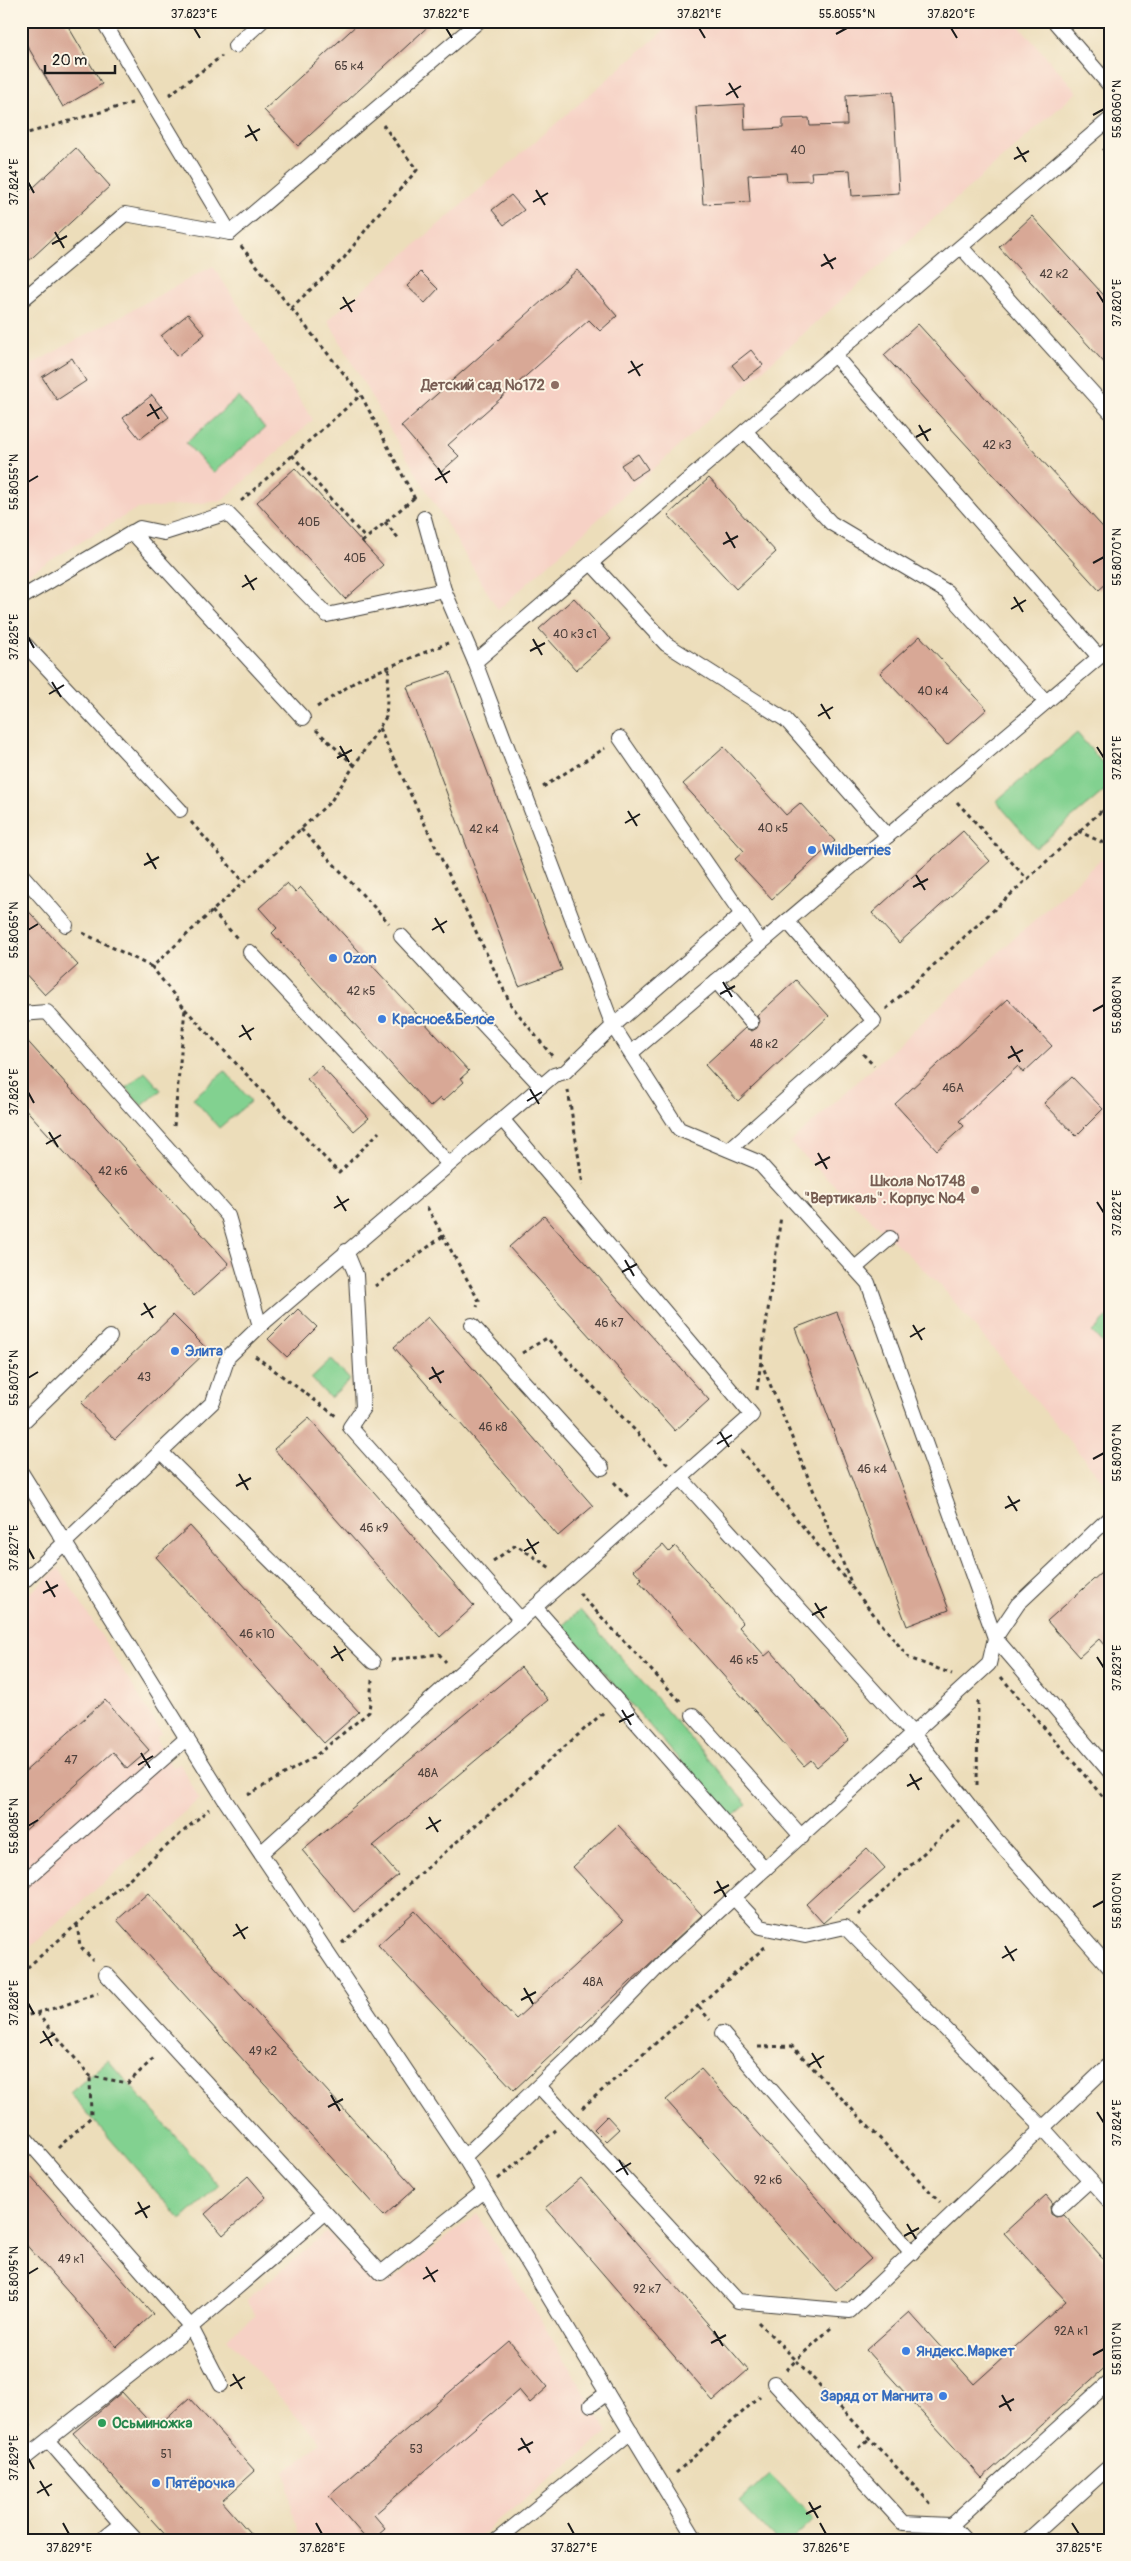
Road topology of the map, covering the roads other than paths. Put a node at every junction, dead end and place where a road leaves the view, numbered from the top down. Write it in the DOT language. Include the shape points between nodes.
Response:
graph roads {
  1 [pos="103,21"];
  2 [pos="262,21"];
  3 [pos="479,21"];
  4 [pos="1054,21"];
  5 [pos="235,46"];
  6 [pos="1110,86"];
  7 [pos="1110,119"];
  8 [pos="230,233"];
  9 [pos="961,247"];
  10 [pos="21,301"];
  11 [pos="834,355"];
  12 [pos="1110,412"];
  13 [pos="745,430"];
  14 [pos="424,518"];
  15 [pos="132,532"];
  16 [pos="591,562"];
  17 [pos="444,590"];
  18 [pos="21,598"];
  19 [pos="21,640"];
  20 [pos="1104,653"];
  21 [pos="475,662"];
  22 [pos="1046,702"];
  23 [pos="303,718"];
  24 [pos="620,738"];
  25 [pos="180,810"];
  26 [pos="888,836"];
  27 [pos="21,874"];
  28 [pos="742,914"];
  29 [pos="788,921"];
  30 [pos="66,925"];
  31 [pos="401,936"];
  32 [pos="761,942"];
  33 [pos="250,952"];
  34 [pos="716,981"];
  35 [pos="21,1014"];
  36 [pos="751,1022"];
  37 [pos="613,1026"];
  38 [pos="631,1054"];
  39 [pos="541,1086"];
  40 [pos="502,1119"];
  41 [pos="730,1150"];
  42 [pos="449,1164"];
  43 [pos="890,1238"];
  44 [pos="346,1251"];
  45 [pos="855,1268"];
  46 [pos="472,1324"];
  47 [pos="260,1326"];
  48 [pos="110,1338"];
  49 [pos="21,1424"];
  50 [pos="161,1452"];
  51 [pos="602,1468"];
  52 [pos="21,1472"];
  53 [pos="681,1478"];
  54 [pos="1110,1516"];
  55 [pos="65,1543"];
  56 [pos="21,1584"];
  57 [pos="535,1607"];
  58 [pos="521,1620"];
  59 [pos="995,1638"];
  60 [pos="373,1662"];
  61 [pos="694,1716"];
  62 [pos="914,1735"];
  63 [pos="186,1738"];
  64 [pos="1110,1772"];
  65 [pos="802,1837"];
  66 [pos="260,1853"];
  67 [pos="765,1869"];
  68 [pos="21,1884"];
  69 [pos="734,1898"];
  70 [pos="1110,1968"];
  71 [pos="106,1974"];
  72 [pos="722,2033"];
  73 [pos="1110,2064"];
  74 [pos="539,2086"];
  75 [pos="1043,2128"];
  76 [pos="21,2132"];
  77 [pos="464,2157"];
  78 [pos="1090,2180"];
  79 [pos="484,2191"];
  80 [pos="1110,2202"];
  81 [pos="1058,2209"];
  82 [pos="324,2214"];
  83 [pos="912,2253"];
  84 [pos="191,2328"];
  85 [pos="1110,2381"];
  86 [pos="774,2383"];
  87 [pos="221,2385"];
  88 [pos="607,2393"];
  89 [pos="591,2404"];
  90 [pos="631,2432"];
  91 [pos="48,2440"];
  92 [pos="21,2461"];
  93 [pos="1110,2466"];
  94 [pos="121,2524"];
  95 [pos="951,2525"];
  96 [pos="101,2540"];
  97 [pos="136,2540"];
  98 [pos="497,2540"];
  99 [pos="696,2540"];
  100 [pos="965,2540"];
  101 [pos="1028,2540"];
  1 -- 8 [label="lane"];
  2 -- 5 [label="lane"];
  3 -- 8 [label="lane"];
  4 -- 6 [label="lane"];
  7 -- 9 [label="lane"];
  8 -- 10 [label="lane" via="125,214"];
  9 -- 11 [label="lane"];
  9 -- 12 [label="lane"];
  11 -- 13 [label="lane"];
  11 -- 20 [label="lane"];
  13 -- 16 [label="lane"];
  13 -- 22 [label="lane" via="831,523 947,592"];
  14 -- 17 [label="lane"];
  15 -- 17 [label="lane" via="140,528 164,533 227,513 327,615"];
  15 -- 18 [label="lane"];
  15 -- 23 [label="lane"];
  16 -- 21 [label="lane"];
  16 -- 26 [label="lane" via="666,644 786,720"];
  17 -- 21 [label="lane"];
  19 -- 25 [label="lane"];
  20 -- 22 [label="lane"];
  21 -- 37 [label="lane"];
  22 -- 26 [label="lane"];
  24 -- 28 [label="lane"];
  26 -- 29 [label="lane"];
  27 -- 30 [label="lane"];
  28 -- 32 [label="lane"];
  28 -- 37 [label="lane"];
  29 -- 32 [label="lane"];
  29 -- 41 [label="lane" via="874,1021"];
  31 -- 39 [label="lane"];
  32 -- 34 [label="lane"];
  33 -- 42 [label="lane"];
  34 -- 36 [label="lane"];
  34 -- 38 [label="lane"];
  35 -- 47 [label="lane" via="47,1012 228,1216"];
  37 -- 38 [label="lane"];
  37 -- 39 [label="lane" via="565,1072 554,1075"];
  38 -- 41 [label="lane" via="679,1129"];
  39 -- 40 [label="lane"];
  40 -- 42 [label="lane"];
  40 -- 53 [label="lane" via="752,1416"];
  41 -- 45 [label="lane" via="758,1162"];
  42 -- 44 [label="lane"];
  43 -- 45 [label="lane"];
  44 -- 47 [label="lane"];
  44 -- 58 [label="lane" via="356,1275 363,1408 350,1427"];
  45 -- 59 [label="lane" via="868,1283"];
  46 -- 51 [label="lane"];
  47 -- 50 [label="lane" via="228,1357 213,1402"];
  48 -- 49 [label="lane"];
  50 -- 55 [label="lane"];
  50 -- 60 [label="lane"];
  52 -- 55 [label="lane"];
  53 -- 57 [label="lane"];
  53 -- 62 [label="lane"];
  54 -- 59 [label="lane" via="1018,1604"];
  55 -- 56 [label="lane"];
  55 -- 63 [label="lane"];
  57 -- 58 [label="lane"];
  57 -- 67 [label="lane"];
  58 -- 66 [label="lane"];
  59 -- 62 [label="lane" via="989,1664"];
  59 -- 64 [label="lane"];
  61 -- 65 [label="lane"];
  62 -- 65 [label="lane"];
  62 -- 70 [label="lane" via="971,1809"];
  63 -- 66 [label="lane"];
  63 -- 68 [label="lane"];
  65 -- 67 [label="lane"];
  66 -- 77 [label="lane"];
  67 -- 69 [label="lane"];
  69 -- 74 [label="lane" via="660,1965"];
  69 -- 75 [label="lane" via="760,1927 805,1936 845,1927"];
  71 -- 82 [label="lane"];
  72 -- 83 [label="lane"];
  73 -- 75 [label="lane"];
  74 -- 77 [label="lane"];
  74 -- 83 [label="lane" via="738,2301 850,2311"];
  75 -- 78 [label="lane"];
  75 -- 83 [label="lane"];
  76 -- 84 [label="lane"];
  77 -- 79 [label="lane"];
  78 -- 80 [label="lane"];
  78 -- 81 [label="lane"];
  79 -- 82 [label="lane" via="380,2273"];
  79 -- 88 [label="lane"];
  82 -- 84 [label="lane"];
  84 -- 87 [label="lane"];
  84 -- 91 [label="lane"];
  85 -- 95 [label="lane"];
  86 -- 95 [label="lane" via="903,2522"];
  88 -- 89 [label="lane"];
  88 -- 90 [label="lane"];
  90 -- 98 [label="lane"];
  90 -- 99 [label="lane"];
  91 -- 92 [label="lane"];
  91 -- 94 [label="lane"];
  93 -- 101 [label="lane"];
  94 -- 96 [label="lane"];
  94 -- 97 [label="lane"];
  95 -- 100 [label="lane"];
}
